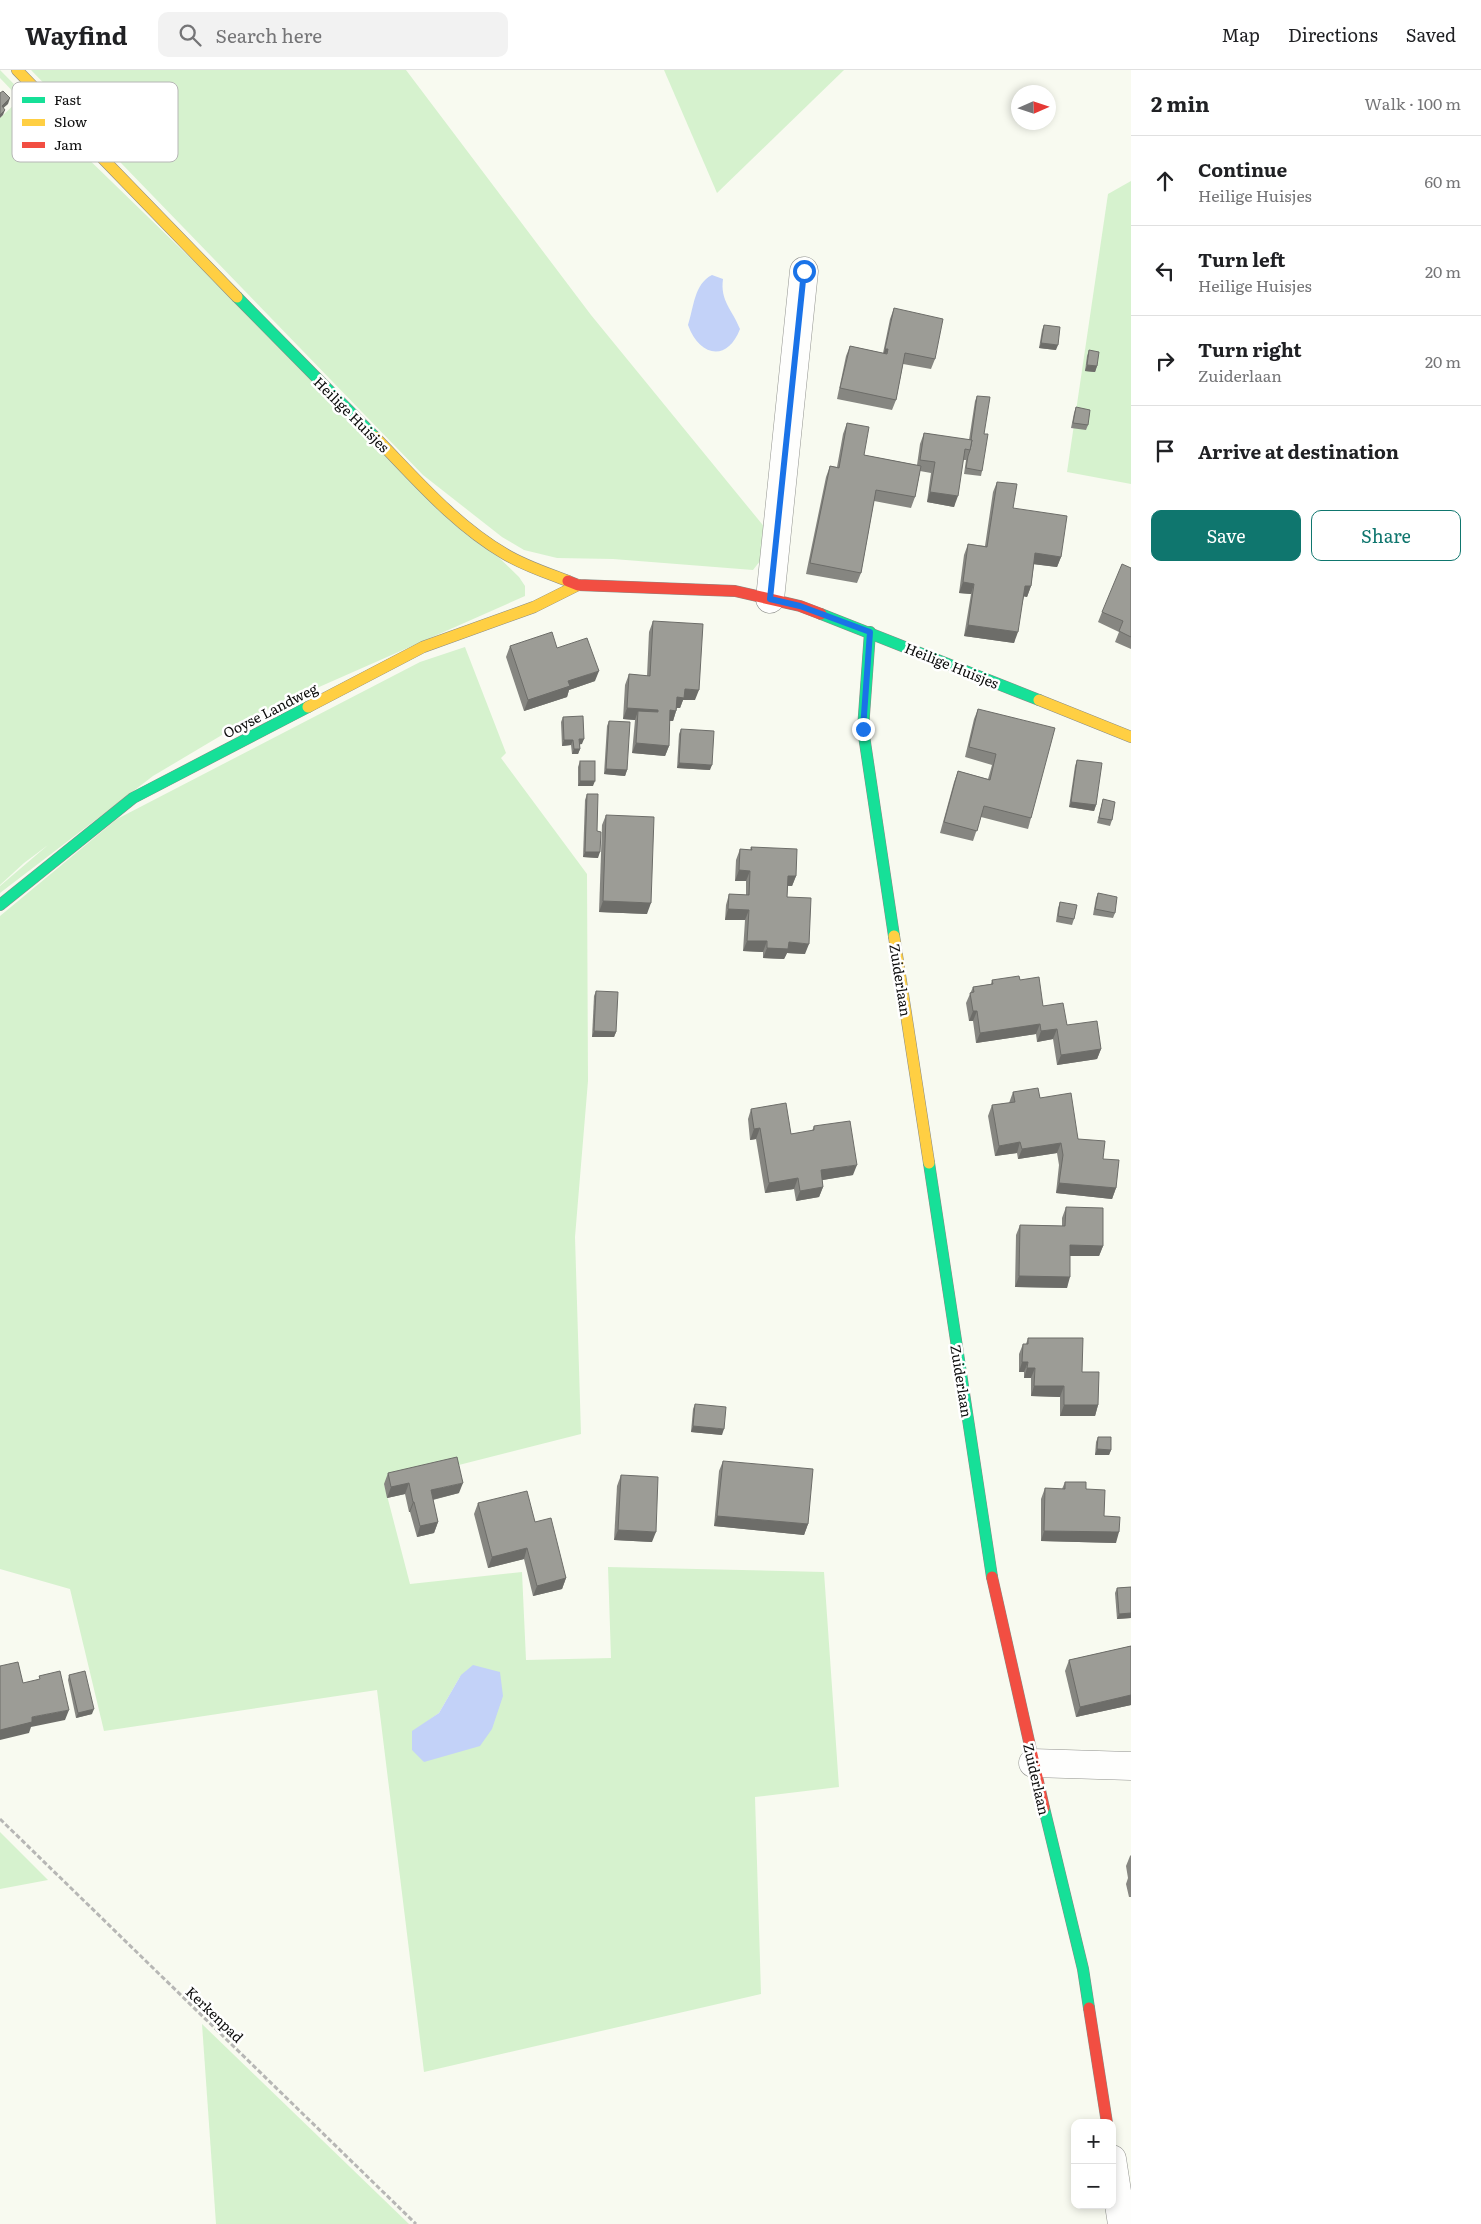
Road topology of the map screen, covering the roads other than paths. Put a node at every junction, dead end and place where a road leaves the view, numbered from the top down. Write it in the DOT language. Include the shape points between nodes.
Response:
graph roads {
  1 [pos="16,70"];
  2 [pos="28,82"];
  3 [pos="105,162"];
  4 [pos="804,271"];
  5 [pos="578,585"];
  6 [pos="770,599"];
  7 [pos="870,632"];
  8 [pos="1131,738"];
  9 [pos="0,905"];
  10 [pos="1033,1763"];
  11 [pos="1131,1766"];
  12 [pos="1105,2119"];
  13 [pos="1113,2164"];
  14 [pos="1122,2224"];
  1 -- 2 [label="street, Heilige Huisjes"];
  3 -- 5 [label="street, Heilige Huisjes" via="441,504 504,554"];
  4 -- 6 [label="street"];
  5 -- 6 [label="street, Heilige Huisjes" via="735,591"];
  5 -- 9 [label="street, Ooyse Landweg" via="534,607 423,647 133,798"];
  6 -- 7 [label="street, Heilige Huisjes" via="800,606"];
  7 -- 8 [label="street, Heilige Huisjes"];
  7 -- 10 [label="street, Zuiderlaan" via="863,729 989,1562"];
  10 -- 11 [label="street"];
  10 -- 12 [label="street, Zuiderlaan" via="1082,1969"];
  13 -- 14 [label="street"];
}
